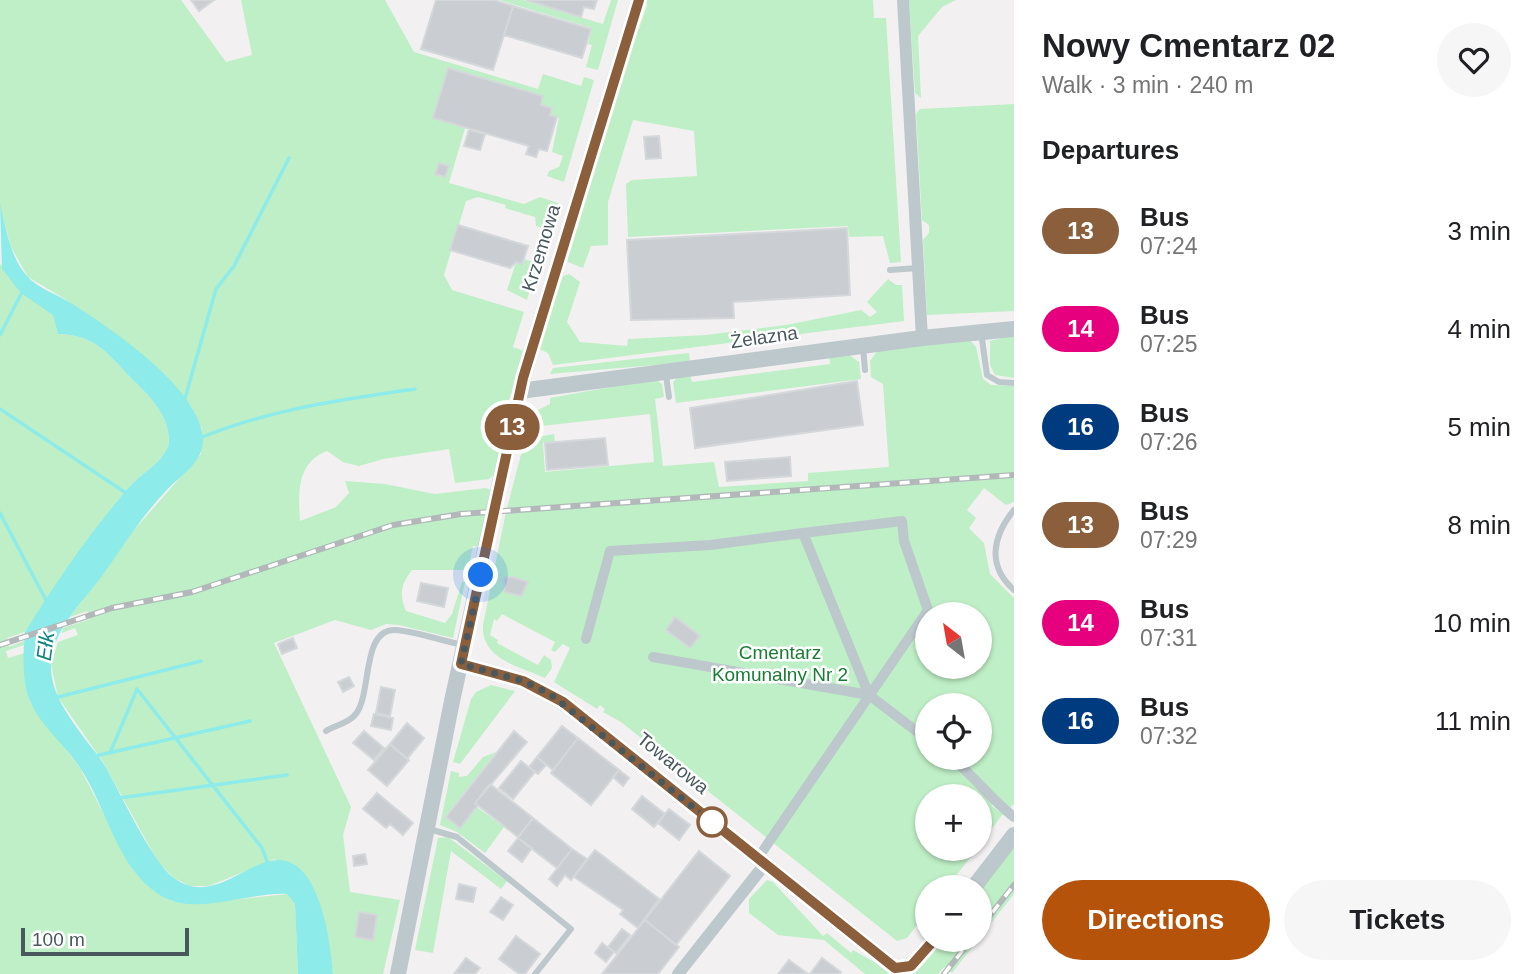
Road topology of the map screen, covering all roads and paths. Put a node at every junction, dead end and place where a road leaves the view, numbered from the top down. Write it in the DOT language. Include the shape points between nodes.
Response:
graph roads {
  1 [pos="639,0"];
  2 [pos="903,0"];
  3 [pos="918,268"];
  4 [pos="890,270"];
  5 [pos="1014,329"];
  6 [pos="981,331"];
  7 [pos="922,338"];
  8 [pos="862,346"];
  9 [pos="865,370"];
  10 [pos="666,372"];
  11 [pos="1014,383"];
  12 [pos="520,391"];
  13 [pos="669,397"];
  14 [pos="531,432"];
  15 [pos="510,434"];
  16 [pos="1014,510"];
  17 [pos="803,533"];
  18 [pos="1014,590"];
  19 [pos="586,639"];
  20 [pos="465,645"];
  21 [pos="653,657"];
  22 [pos="461,664"];
  23 [pos="869,695"];
  24 [pos="915,730"];
  25 [pos="326,731"];
  26 [pos="967,770"];
  27 [pos="1014,817"];
  28 [pos="427,829"];
  29 [pos="1014,835"];
  30 [pos="762,861"];
  31 [pos="983,875"];
  32 [pos="923,952"];
  33 [pos="398,974"];
  34 [pos="535,974"];
  35 [pos="678,974"];
  1 -- 12 [label="street, Krzemowa"];
  2 -- 3 [label="street"];
  3 -- 4 [label="lane"];
  3 -- 7 [label="street"];
  5 -- 6 [label="street, Żelazna"];
  6 -- 7 [label="street, Żelazna"];
  6 -- 11 [label="lane" via="987,375"];
  7 -- 8 [label="street, Żelazna"];
  8 -- 9 [label="lane"];
  8 -- 10 [label="street, Żelazna"];
  10 -- 12 [label="street, Żelazna"];
  10 -- 13 [label="lane"];
  12 -- 15 [label="street, Krzemowa"];
  14 -- 15 [label="lane"];
  15 -- 20 [label="street, Krzemowa"];
  16 -- 18 [label="lane" via="994,551 1004,581"];
  17 -- 19 [label="street" via="610,551"];
  17 -- 23 [label="street"];
  17 -- 23 [label="street" via="902,521 904,541 928,610"];
  20 -- 22 [label="street"];
  20 -- 25 [label="lane" via="394,630 382,633 374,641 360,708 354,717"];
  21 -- 23 [label="street"];
  22 -- 28 [label="street"];
  22 -- 30 [label="street, Towarowa" via="523,681 556,698"];
  23 -- 24 [label="street"];
  23 -- 30 [label="street"];
  26 -- 27 [label="street"];
  28 -- 33 [label="street"];
  28 -- 34 [label="lane" via="457,837 571,929"];
  29 -- 31 [label="street"];
  30 -- 32 [label="street, Towarowa" via="895,968 911,966"];
  30 -- 35 [label="street"];
}
